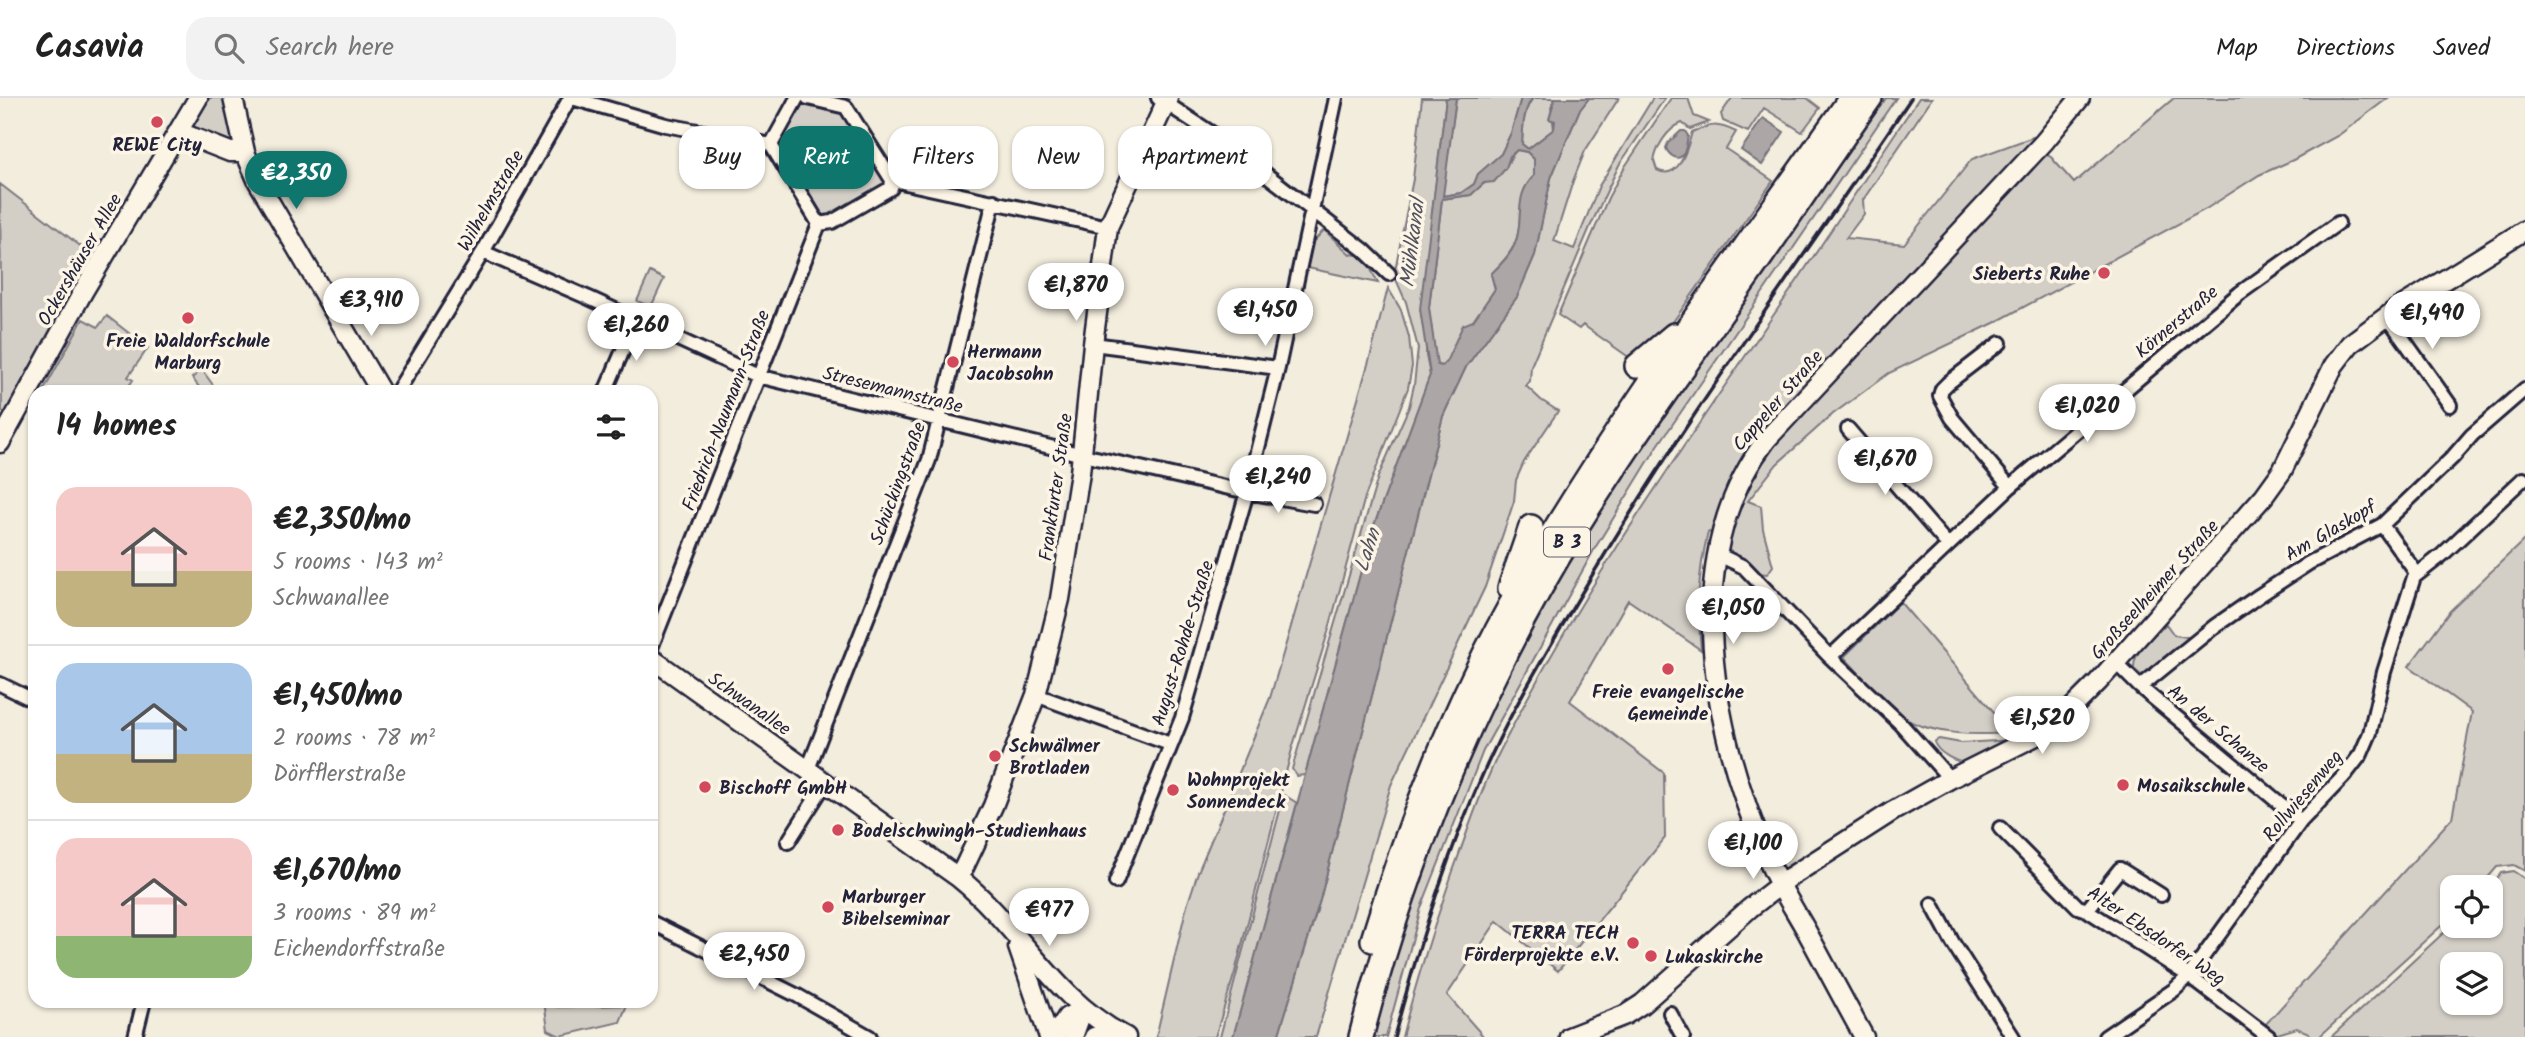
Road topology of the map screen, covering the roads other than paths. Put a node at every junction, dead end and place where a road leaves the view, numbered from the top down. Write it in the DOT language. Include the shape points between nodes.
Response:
graph roads {
  1 [pos="198,98"];
  2 [pos="233,98"];
  3 [pos="240,98"];
  4 [pos="571,98"];
  5 [pos="797,98"];
  6 [pos="808,98"];
  7 [pos="1336,98"];
  8 [pos="1851,98"];
  9 [pos="1870,98"];
  10 [pos="2080,98"];
  11 [pos="1164,100"];
  12 [pos="847,103"];
  13 [pos="238,120"];
  14 [pos="179,132"];
  15 [pos="771,145"];
  16 [pos="245,152"];
  17 [pos="888,173"];
  18 [pos="889,189"];
  19 [pos="936,189"];
  20 [pos="994,201"];
  21 [pos="1312,211"];
  22 [pos="2338,223"];
  23 [pos="819,224"];
  24 [pos="1108,228"];
  25 [pos="2525,230"];
  26 [pos="483,252"];
  27 [pos="1390,274"];
  28 [pos="1701,312"];
  29 [pos="2387,316"];
  30 [pos="636,320"];
  31 [pos="2000,343"];
  32 [pos="1093,344"];
  33 [pos="1637,366"];
  34 [pos="1278,368"];
  35 [pos="758,376"];
  36 [pos="377,385"];
  37 [pos="401,385"];
  38 [pos="608,385"];
  39 [pos="2525,389"];
  40 [pos="2450,405"];
  41 [pos="940,420"];
  42 [pos="5,421"];
  43 [pos="1848,429"];
  44 [pos="0,443"];
  45 [pos="1083,455"];
  46 [pos="2523,479"];
  47 [pos="2010,487"];
  48 [pos="1247,492"];
  49 [pos="1314,504"];
  50 [pos="2382,525"];
  51 [pos="1531,527"];
  52 [pos="1947,544"];
  53 [pos="1719,546"];
  54 [pos="2417,574"];
  55 [pos="658,630"];
  56 [pos="1493,640"];
  57 [pos="1830,657"];
  58 [pos="2115,662"];
  59 [pos="658,663"];
  60 [pos="0,684"];
  61 [pos="2140,687"];
  62 [pos="1036,695"];
  63 [pos="28,698"];
  64 [pos="1170,744"];
  65 [pos="808,769"];
  66 [pos="1950,779"];
  67 [pos="826,782"];
  68 [pos="2301,821"];
  69 [pos="2000,828"];
  70 [pos="788,842"];
  71 [pos="960,878"];
  72 [pos="1116,881"];
  73 [pos="1780,885"];
  74 [pos="2161,895"];
  75 [pos="1932,904"];
  76 [pos="2087,910"];
  77 [pos="658,926"];
  78 [pos="1013,933"];
  79 [pos="2189,976"];
  80 [pos="142,1008"];
  81 [pos="1083,1009"];
  82 [pos="1670,1013"];
  83 [pos="1122,1035"];
  84 [pos="135,1037"];
  85 [pos="870,1037"];
  86 [pos="1051,1037"];
  87 [pos="1073,1037"];
  88 [pos="1094,1037"];
  89 [pos="1345,1037"];
  90 [pos="1361,1037"];
  91 [pos="1569,1037"];
  92 [pos="1683,1037"];
  93 [pos="1864,1037"];
  94 [pos="2013,1037"];
  95 [pos="2105,1037"];
  96 [pos="2269,1037"];
  1 -- 14 [label="main road, Ockershäuser Allee"];
  2 -- 13 [label="main road"];
  3 -- 13 [label="main road"];
  4 -- 15 [label="street" via="666,125"];
  4 -- 26 [label="street, Wilhelmstraße"];
  5 -- 15 [label="street"];
  6 -- 12 [label="street"];
  7 -- 21 [label="street, August-Rohde-Straße"];
  8 -- 28 [label="highway, B 3"];
  9 -- 90 [label="highway, B 3" via="1621,457 1538,595 1495,675 1441,795 1390,937"];
  10 -- 53 [label="main road, Cappeler Straße" via="1767,439 1734,493"];
  11 -- 21 [label="street"];
  11 -- 24 [label="main road, Frankfurter Straße"];
  12 -- 17 [label="street"];
  13 -- 16 [label="main road"];
  14 -- 16 [label="main road" via="230,152"];
  14 -- 42 [label="main road, Ockershäuser Allee"];
  15 -- 23 [label="street"];
  16 -- 36 [label="main road" via="270,205"];
  18 -- 23 [label="street" via="832,222"];
  19 -- 20 [label="street"];
  20 -- 24 [label="street"];
  20 -- 41 [label="street, Schückingstraße"];
  21 -- 27 [label="street"];
  21 -- 34 [label="street, August-Rohde-Straße"];
  22 -- 47 [label="street, Körnerstraße" via="2240,293"];
  23 -- 35 [label="street, Friedrich-Naumann-Straße"];
  24 -- 32 [label="main road, Frankfurter Straße"];
  25 -- 29 [label="main road, Großseelheimer Straße"];
  26 -- 30 [label="street, Stresemannstraße"];
  26 -- 37 [label="street, Wilhelmstraße"];
  28 -- 33 [label="highway"];
  28 -- 56 [label="highway, B 3" via="1601,457"];
  29 -- 40 [label="street"];
  29 -- 58 [label="main road, Großseelheimer Straße" via="2338,358 2282,471 2264,496"];
  30 -- 35 [label="street, Stresemannstraße"];
  30 -- 38 [label="street"];
  31 -- 47 [label="street" via="1948,383 1940,397"];
  32 -- 34 [label="street"];
  32 -- 45 [label="main road, Frankfurter Straße"];
  34 -- 48 [label="street, August-Rohde-Straße"];
  35 -- 41 [label="street, Stresemannstraße"];
  35 -- 55 [label="street, Friedrich-Naumann-Straße"];
  39 -- 50 [label="street, Am Glaskopf"];
  41 -- 45 [label="street, Stresemannstraße"];
  41 -- 65 [label="street, Schückingstraße" via="929,460"];
  42 -- 44 [label="main road, Ockershäuser Allee"];
  43 -- 52 [label="street"];
  45 -- 48 [label="street, Stresemannstraße"];
  45 -- 62 [label="main road, Frankfurter Straße" via="1060,598"];
  46 -- 54 [label="street"];
  47 -- 52 [label="street, Körnerstraße"];
  48 -- 49 [label="street, Stresemannstraße"];
  48 -- 64 [label="street, August-Rohde-Straße" via="1182,718"];
  50 -- 54 [label="street"];
  50 -- 61 [label="street, Am Glaskopf" via="2260,595"];
  51 -- 56 [label="highway"];
  52 -- 57 [label="street, Körnerstraße"];
  53 -- 57 [label="street"];
  53 -- 73 [label="main road, Cappeler Straße" via="1713,584 1714,651 1727,736 1742,795"];
  54 -- 68 [label="street, Rollwiesenweg" via="2384,672 2367,743 2344,776"];
  56 -- 89 [label="highway, B 3" via="1453,722 1409,831"];
  57 -- 66 [label="street" via="1901,724"];
  58 -- 61 [label="street, An der Schanze"];
  58 -- 66 [label="main road, Großseelheimer Straße" via="2052,728"];
  59 -- 65 [label="main road, Schwanallee"];
  60 -- 63 [label="street"];
  61 -- 68 [label="street, An der Schanze"];
  62 -- 64 [label="street"];
  62 -- 71 [label="main road, Frankfurter Straße"];
  64 -- 72 [label="street, August-Rohde-Straße"];
  65 -- 67 [label="main road, Schwanallee"];
  66 -- 73 [label="main road, Großseelheimer Straße"];
  67 -- 70 [label="street"];
  67 -- 71 [label="main road, Schwanallee"];
  68 -- 79 [label="street, Rollwiesenweg"];
  69 -- 76 [label="street, Alter Ebsdorfer Weg" via="2078,907"];
  71 -- 78 [label="main road, Schwanallee"];
  73 -- 91 [label="main road, Großseelheimer Straße" via="1642,1004"];
  73 -- 93 [label="main road, Cappeler Straße"];
  74 -- 76 [label="street" via="2120,869"];
  75 -- 94 [label="street"];
  76 -- 79 [label="street, Alter Ebsdorfer Weg"];
  77 -- 85 [label="street"];
  78 -- 81 [label="main road, Schwanallee"];
  78 -- 86 [label="main road"];
  79 -- 95 [label="street, Rollwiesenweg"];
  79 -- 96 [label="street, Alter Ebsdorfer Weg"];
  80 -- 84 [label="street"];
  81 -- 83 [label="main road, Schwanallee"];
  81 -- 86 [label="main road" via="1068,1017"];
  81 -- 87 [label="main road"];
  82 -- 92 [label="street"];
  83 -- 88 [label="main road"];
}
